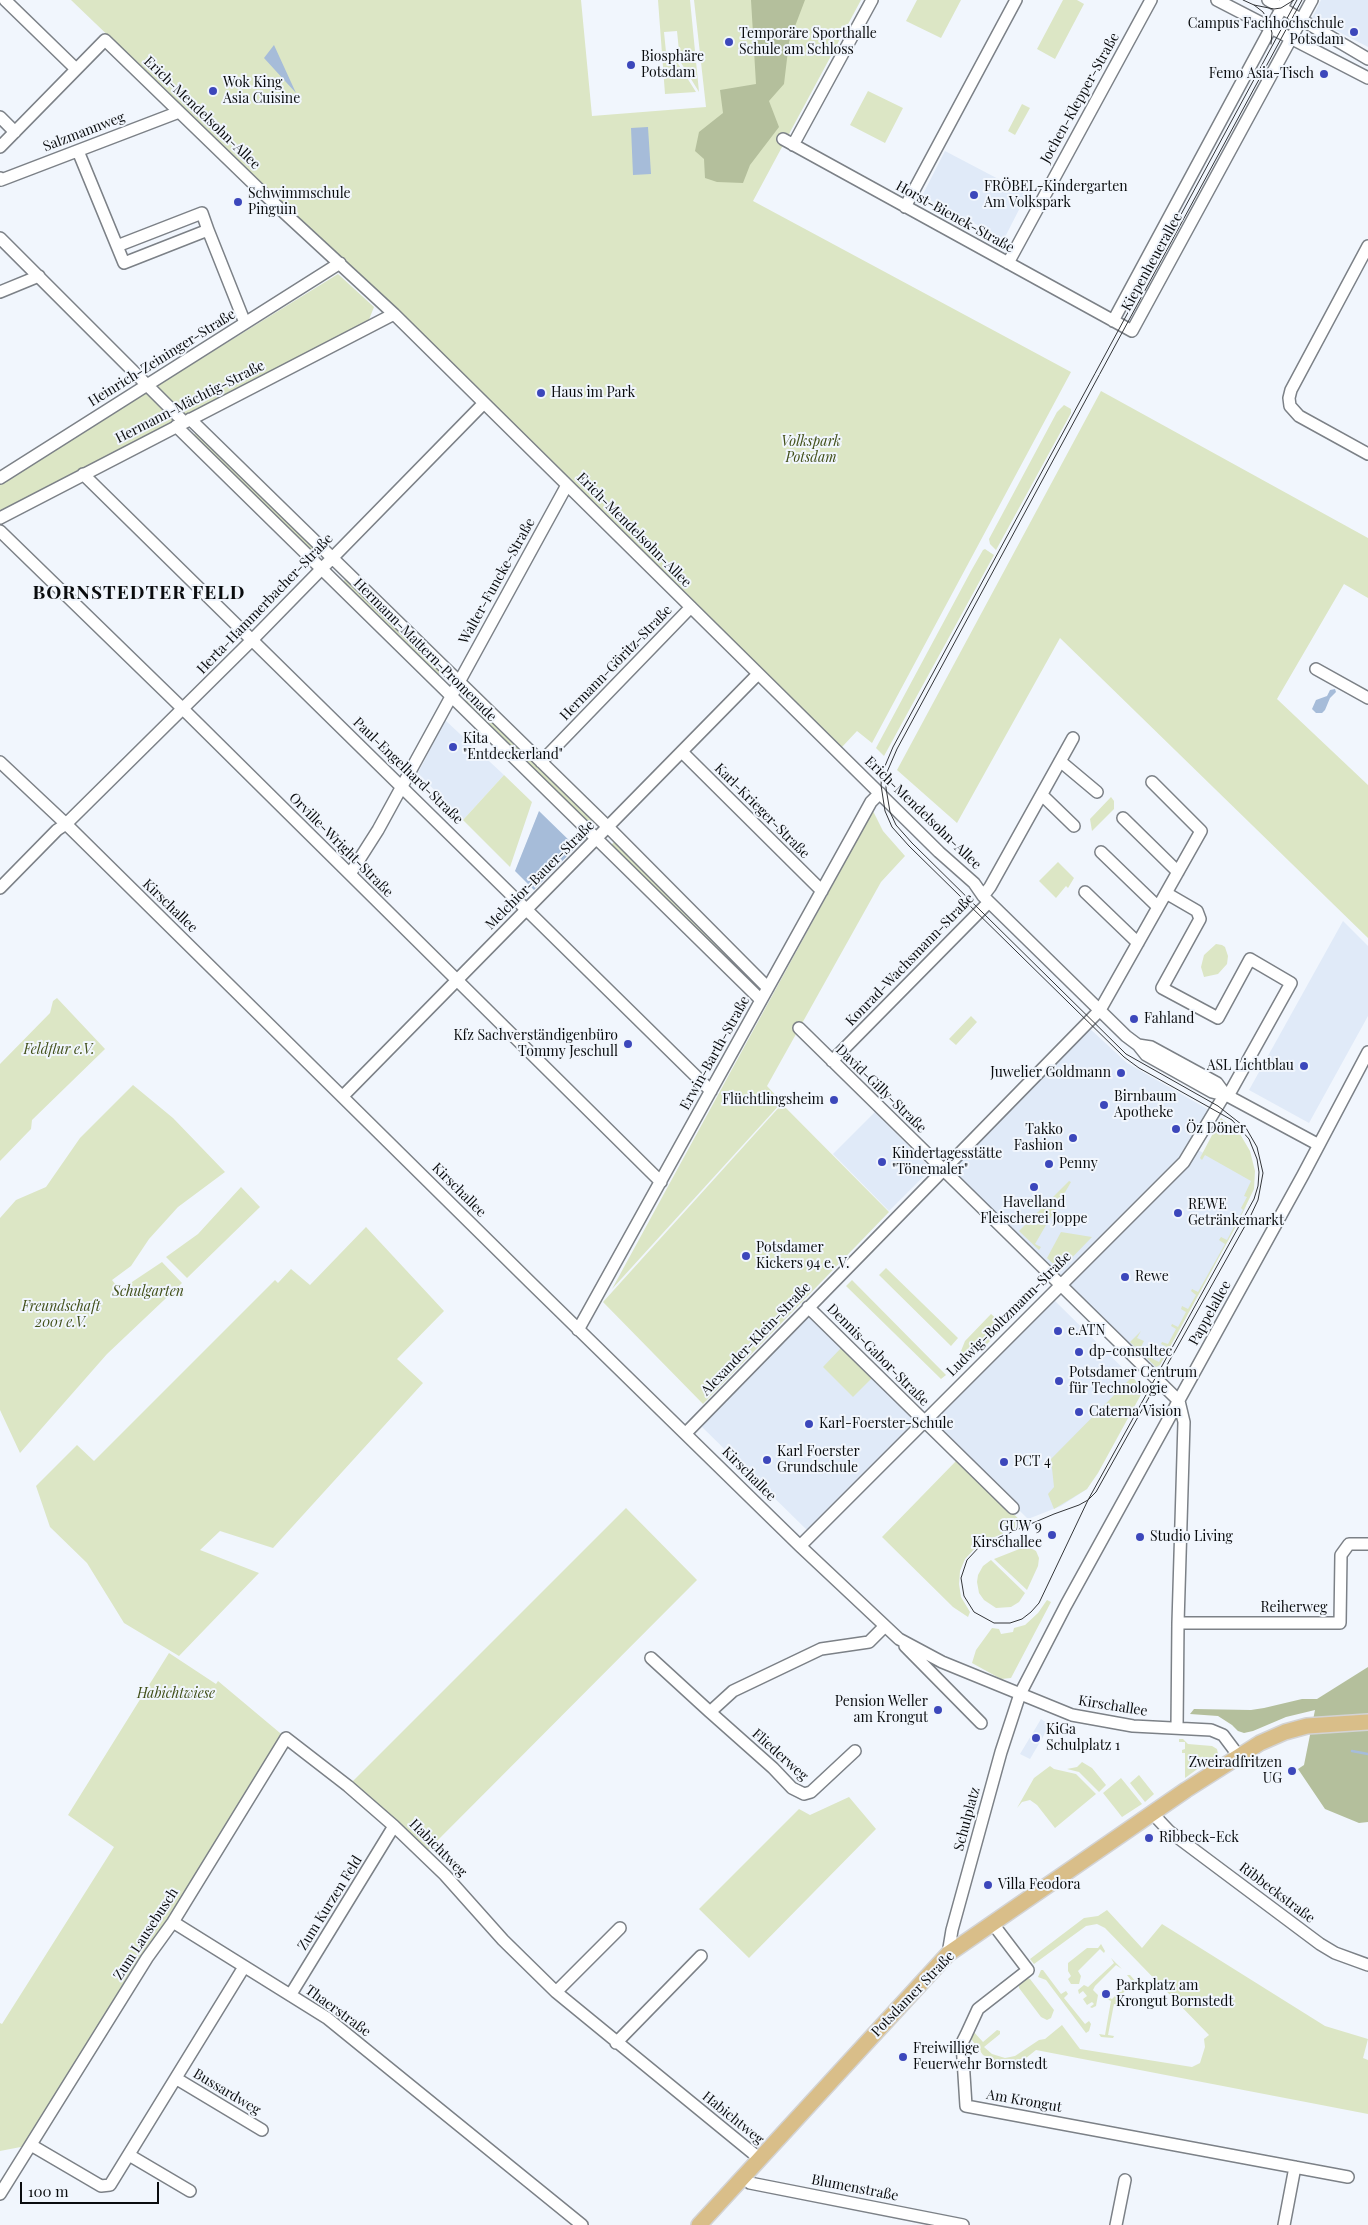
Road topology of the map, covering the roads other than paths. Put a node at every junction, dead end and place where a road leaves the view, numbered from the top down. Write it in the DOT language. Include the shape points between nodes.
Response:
graph roads {
  1 [pos="5,0"];
  2 [pos="872,0"];
  3 [pos="1016,0"];
  4 [pos="1151,0"];
  5 [pos="1217,0"];
  6 [pos="1268,0"];
  7 [pos="1312,0"];
  8 [pos="1284,4"];
  9 [pos="1301,20"];
  10 [pos="1271,27"];
  11 [pos="1292,38"];
  12 [pos="1368,59"];
  13 [pos="76,69"];
  14 [pos="1368,78"];
  15 [pos="179,112"];
  16 [pos="0,117"];
  17 [pos="15,132"];
  18 [pos="783,139"];
  19 [pos="793,145"];
  20 [pos="0,146"];
  21 [pos="78,151"];
  22 [pos="0,178"];
  23 [pos="905,207"];
  24 [pos="208,230"];
  25 [pos="0,238"];
  26 [pos="117,246"];
  27 [pos="1368,246"];
  28 [pos="340,263"];
  29 [pos="1008,263"];
  30 [pos="39,276"];
  31 [pos="0,292"];
  32 [pos="394,314"];
  33 [pos="1113,321"];
  34 [pos="245,323"];
  35 [pos="146,385"];
  36 [pos="484,403"];
  37 [pos="183,422"];
  38 [pos="1368,454"];
  39 [pos="83,474"];
  40 [pos="0,478"];
  41 [pos="567,485"];
  42 [pos="0,518"];
  43 [pos="0,531"];
  44 [pos="331,557"];
  45 [pos="321,567"];
  46 [pos="690,607"];
  47 [pos="252,640"];
  48 [pos="1316,669"];
  49 [pos="758,674"];
  50 [pos="459,681"];
  51 [pos="451,697"];
  52 [pos="1368,698"];
  53 [pos="182,708"];
  54 [pos="1073,738"];
  55 [pos="682,752"];
  56 [pos="1060,761"];
  57 [pos="0,762"];
  58 [pos="541,762"];
  59 [pos="1152,782"];
  60 [pos="401,786"];
  61 [pos="1097,792"];
  62 [pos="880,793"];
  63 [pos="1042,795"];
  64 [pos="1124,818"];
  65 [pos="66,824"];
  66 [pos="1074,826"];
  67 [pos="608,827"];
  68 [pos="596,840"];
  69 [pos="1101,852"];
  70 [pos="1178,872"];
  71 [pos="350,874"];
  72 [pos="0,888"];
  73 [pos="822,891"];
  74 [pos="1085,892"];
  75 [pos="1166,893"];
  76 [pos="986,899"];
  77 [pos="1158,907"];
  78 [pos="526,910"];
  79 [pos="1138,943"];
  80 [pos="457,980"];
  81 [pos="768,988"];
  82 [pos="761,1000"];
  83 [pos="1100,1010"];
  84 [pos="799,1028"];
  85 [pos="1368,1052"];
  86 [pos="832,1061"];
  87 [pos="712,1091"];
  88 [pos="1227,1095"];
  89 [pos="342,1096"];
  90 [pos="1319,1145"];
  91 [pos="943,1170"];
  92 [pos="661,1182"];
  93 [pos="1059,1284"];
  94 [pos="808,1307"];
  95 [pos="578,1330"];
  96 [pos="1179,1401"];
  97 [pos="924,1421"];
  98 [pos="686,1433"];
  99 [pos="1012,1508"];
  100 [pos="1368,1544"];
  101 [pos="800,1546"];
  102 [pos="1178,1623"];
  103 [pos="885,1626"];
  104 [pos="899,1639"];
  105 [pos="651,1658"];
  106 [pos="1020,1694"];
  107 [pos="710,1712"];
  108 [pos="1368,1722"];
  109 [pos="981,1723"];
  110 [pos="1177,1728"];
  111 [pos="286,1738"];
  112 [pos="854,1752"];
  113 [pos="1238,1755"];
  114 [pos="1152,1813"];
  115 [pos="394,1826"];
  116 [pos="173,1922"];
  117 [pos="993,1924"];
  118 [pos="620,1928"];
  119 [pos="948,1954"];
  120 [pos="701,1956"];
  121 [pos="1368,1965"];
  122 [pos="244,1967"];
  123 [pos="556,1992"];
  124 [pos="291,1994"];
  125 [pos="616,2043"];
  126 [pos="177,2079"];
  127 [pos="262,2130"];
  128 [pos="31,2145"];
  129 [pos="129,2155"];
  130 [pos="760,2159"];
  131 [pos="1295,2168"];
  132 [pos="1348,2177"];
  133 [pos="744,2178"];
  134 [pos="1125,2180"];
  135 [pos="190,2191"];
  136 [pos="0,2194"];
  137 [pos="582,2225"];
  138 [pos="699,2225"];
  139 [pos="963,2225"];
  140 [pos="1116,2225"];
  141 [pos="1284,2225"];
  1 -- 13 [label="street"];
  2 -- 19 [label="street"];
  3 -- 23 [label="street"];
  4 -- 29 [label="street, Jochen-Klepper-Straße"];
  5 -- 10 [label="street"];
  6 -- 8 [label="street"];
  7 -- 9 [label="street, Kiepenheuerallee"];
  8 -- 9 [label="street"];
  8 -- 10 [label="street, Kiepenheuerallee"];
  9 -- 11 [label="street, Kiepenheuerallee"];
  9 -- 12 [label="street"];
  10 -- 11 [label="street"];
  10 -- 33 [label="street, Kiepenheuerallee"];
  11 -- 14 [label="street"];
  11 -- 33 [label="street, Kiepenheuerallee" via="1132,331"];
  13 -- 15 [label="street, Erich-Mendelsohn-Allee" via="105,40"];
  13 -- 17 [label="street"];
  15 -- 21 [label="street, Salzmannweg"];
  15 -- 28 [label="street, Erich-Mendelsohn-Allee"];
  16 -- 17 [label="street"];
  17 -- 20 [label="street"];
  18 -- 19 [label="street, Horst-Bienek-Straße"];
  19 -- 23 [label="street, Horst-Bienek-Straße"];
  21 -- 22 [label="street, Salzmannweg" via="2,180"];
  21 -- 26 [label="street"];
  23 -- 29 [label="street, Horst-Bienek-Straße"];
  24 -- 26 [label="street" via="124,263"];
  24 -- 26 [label="street" via="202,213"];
  24 -- 34 [label="street"];
  25 -- 30 [label="street, Hermann-Mattern-Promenade"];
  27 -- 38 [label="street" via="1289,398 1290,406 1299,416"];
  28 -- 32 [label="street, Erich-Mendelsohn-Allee"];
  28 -- 34 [label="street, Heinrich-Zeininger-Straße"];
  29 -- 33 [label="street, Horst-Bienek-Straße"];
  30 -- 31 [label="street"];
  30 -- 35 [label="street, Hermann-Mattern-Promenade"];
  32 -- 36 [label="street, Erich-Mendelsohn-Allee"];
  32 -- 37 [label="street, Hermann-Mächtig-Straße"];
  34 -- 35 [label="street, Heinrich-Zeininger-Straße"];
  35 -- 37 [label="street, Hermann-Mattern-Promenade"];
  35 -- 40 [label="street, Heinrich-Zeininger-Straße"];
  36 -- 41 [label="street, Erich-Mendelsohn-Allee"];
  36 -- 44 [label="street, Herta-Hammerbacher-Straße"];
  37 -- 39 [label="street, Hermann-Mächtig-Straße"];
  37 -- 44 [label="street, Hermann-Mattern-Promenade"];
  37 -- 45 [label="street, Hermann-Mattern-Promenade"];
  39 -- 42 [label="street, Hermann-Mächtig-Straße"];
  39 -- 47 [label="street, Paul-Engelhard-Straße"];
  41 -- 46 [label="street, Erich-Mendelsohn-Allee"];
  41 -- 50 [label="street, Walter-Funcke-Straße"];
  43 -- 53 [label="street, Orville-Wright-Straße"];
  44 -- 45 [label="street, Herta-Hammerbacher-Straße"];
  44 -- 50 [label="street, Hermann-Mattern-Promenade"];
  45 -- 47 [label="street, Herta-Hammerbacher-Straße"];
  45 -- 51 [label="street, Hermann-Mattern-Promenade"];
  46 -- 49 [label="street, Erich-Mendelsohn-Allee"];
  46 -- 58 [label="street, Hermann-Göritz-Straße"];
  47 -- 53 [label="street, Herta-Hammerbacher-Straße"];
  47 -- 60 [label="street, Paul-Engelhard-Straße"];
  48 -- 52 [label="street"];
  49 -- 55 [label="street, Melchior-Bauer-Straße"];
  49 -- 62 [label="street, Erich-Mendelsohn-Allee"];
  50 -- 51 [label="street, Walter-Funcke-Straße"];
  50 -- 58 [label="street, Hermann-Mattern-Promenade"];
  51 -- 60 [label="street, Walter-Funcke-Straße"];
  51 -- 68 [label="street, Hermann-Mattern-Promenade"];
  53 -- 65 [label="street, Herta-Hammerbacher-Straße"];
  53 -- 71 [label="street, Orville-Wright-Straße"];
  54 -- 56 [label="street, Konrad-Wachsmann-Straße"];
  55 -- 67 [label="street, Melchior-Bauer-Straße"];
  55 -- 73 [label="street, Karl-Krieger-Straße"];
  56 -- 61 [label="street"];
  56 -- 63 [label="street, Konrad-Wachsmann-Straße"];
  57 -- 65 [label="street, Kirschallee"];
  58 -- 67 [label="street, Hermann-Mattern-Promenade"];
  59 -- 70 [label="street, Alexander-Klein-Straße" via="1201,831"];
  60 -- 71 [label="street, Walter-Funcke-Straße"];
  60 -- 78 [label="street, Paul-Engelhard-Straße"];
  62 -- 73 [label="street, Erwin-Barth-Straße" via="871,802"];
  62 -- 76 [label="street, Erich-Mendelsohn-Allee"];
  63 -- 66 [label="street"];
  63 -- 76 [label="street, Konrad-Wachsmann-Straße"];
  64 -- 70 [label="street"];
  65 -- 72 [label="street, Herta-Hammerbacher-Straße"];
  65 -- 89 [label="street, Kirschallee"];
  67 -- 68 [label="street, Melchior-Bauer-Straße"];
  67 -- 81 [label="street, Hermann-Mattern-Promenade"];
  68 -- 78 [label="street, Melchior-Bauer-Straße"];
  68 -- 82 [label="street, Hermann-Mattern-Promenade"];
  69 -- 77 [label="street"];
  70 -- 75 [label="street, Alexander-Klein-Straße"];
  71 -- 80 [label="street, Orville-Wright-Straße"];
  73 -- 81 [label="street, Erwin-Barth-Straße"];
  74 -- 79 [label="street"];
  75 -- 77 [label="street, Alexander-Klein-Straße"];
  75 -- 88 [label="street, Ludwig-Boltzmann-Straße" via="1197,911 1200,919 1162,988 1218,1018 1250,959 1291,983"];
  76 -- 83 [label="street, Erich-Mendelsohn-Allee"];
  76 -- 86 [label="street, Konrad-Wachsmann-Straße"];
  77 -- 79 [label="street, Alexander-Klein-Straße"];
  78 -- 80 [label="street, Melchior-Bauer-Straße"];
  78 -- 87 [label="street, Paul-Engelhard-Straße"];
  79 -- 83 [label="street, Alexander-Klein-Straße"];
  80 -- 89 [label="street, Melchior-Bauer-Straße"];
  80 -- 92 [label="street, Orville-Wright-Straße"];
  81 -- 82 [label="street, Erwin-Barth-Straße"];
  82 -- 87 [label="street, Erwin-Barth-Straße"];
  83 -- 88 [label="street, Erich-Mendelsohn-Allee" via="1146,1055 1212,1092"];
  83 -- 91 [label="street, Alexander-Klein-Straße"];
  84 -- 86 [label="street, David-Gilly-Straße"];
  85 -- 90 [label="street, Pappelallee"];
  86 -- 91 [label="street, David-Gilly-Straße"];
  87 -- 92 [label="street, Erwin-Barth-Straße"];
  88 -- 90 [label="street, Erich-Mendelsohn-Allee"];
  88 -- 93 [label="street, Ludwig-Boltzmann-Straße" via="1188,1157"];
  89 -- 95 [label="street, Kirschallee"];
  90 -- 96 [label="street, Pappelallee"];
  91 -- 93 [label="street, David-Gilly-Straße"];
  91 -- 94 [label="street, Alexander-Klein-Straße"];
  92 -- 95 [label="street, Erwin-Barth-Straße"];
  93 -- 96 [label="street, David-Gilly-Straße"];
  93 -- 97 [label="street, Ludwig-Boltzmann-Straße"];
  94 -- 97 [label="street, Dennis-Gabor-Straße"];
  94 -- 98 [label="street, Alexander-Klein-Straße"];
  95 -- 98 [label="street, Kirschallee"];
  96 -- 102 [label="street" via="1184,1422"];
  96 -- 106 [label="street, Pappelallee"];
  97 -- 99 [label="street, Dennis-Gabor-Straße"];
  97 -- 101 [label="street, Ludwig-Boltzmann-Straße"];
  98 -- 101 [label="street, Kirschallee"];
  100 -- 102 [label="street, Reiherweg" via="1350,1544 1341,1555 1340,1623"];
  101 -- 103 [label="street, Kirschallee"];
  102 -- 110 [label="street"];
  103 -- 104 [label="street, Kirschallee"];
  103 -- 107 [label="street" via="869,1642 821,1649 733,1691"];
  104 -- 106 [label="street, Kirschallee" via="942,1662"];
  104 -- 109 [label="street, Kirschallee"];
  105 -- 107 [label="street"];
  106 -- 110 [label="street, Kirschallee" via="1072,1716 1090,1720"];
  106 -- 119 [label="street, Schulplatz" via="993,1779"];
  107 -- 112 [label="street, Fliederweg" via="792,1788 804,1794 811,1792"];
  108 -- 113 [label="main road, Potsdamer Straße" via="1307,1726 1284,1732"];
  110 -- 113 [label="street, Kirschallee" via="1217,1732"];
  111 -- 115 [label="street, Habichtweg"];
  111 -- 116 [label="street, Zum Lausebusch"];
  113 -- 114 [label="main road, Potsdamer Straße"];
  114 -- 117 [label="main road, Potsdamer Straße"];
  114 -- 121 [label="street, Ribbeckstraße" via="1169,1831 1320,1944 1343,1957"];
  115 -- 123 [label="street, Habichtweg"];
  115 -- 124 [label="street, Zum Kurzen Feld"];
  116 -- 122 [label="street, Thaerstraße"];
  116 -- 128 [label="street, Zum Lausebusch" via="147,1958"];
  117 -- 119 [label="main road, Potsdamer Straße"];
  117 -- 131 [label="street, Am Krongut" via="1028,1970 978,2009 966,2034 962,2043 966,2106"];
  118 -- 123 [label="street"];
  119 -- 130 [label="main road, Potsdamer Straße"];
  120 -- 125 [label="street"];
  122 -- 124 [label="street, Thaerstraße"];
  122 -- 126 [label="street"];
  123 -- 125 [label="street, Habichtweg"];
  124 -- 137 [label="street, Thaerstraße" via="327,2018"];
  125 -- 130 [label="street, Habichtweg"];
  126 -- 127 [label="street, Bussardweg"];
  126 -- 129 [label="street"];
  128 -- 129 [label="street" via="101,2186 110,2185"];
  128 -- 136 [label="street"];
  129 -- 135 [label="street"];
  130 -- 133 [label="main road, Potsdamer Straße"];
  131 -- 132 [label="street, Am Krongut"];
  131 -- 141 [label="street"];
  133 -- 138 [label="main road, Potsdamer Straße"];
  133 -- 139 [label="street, Blumenstraße" via="750,2183"];
  134 -- 140 [label="street"];
}
